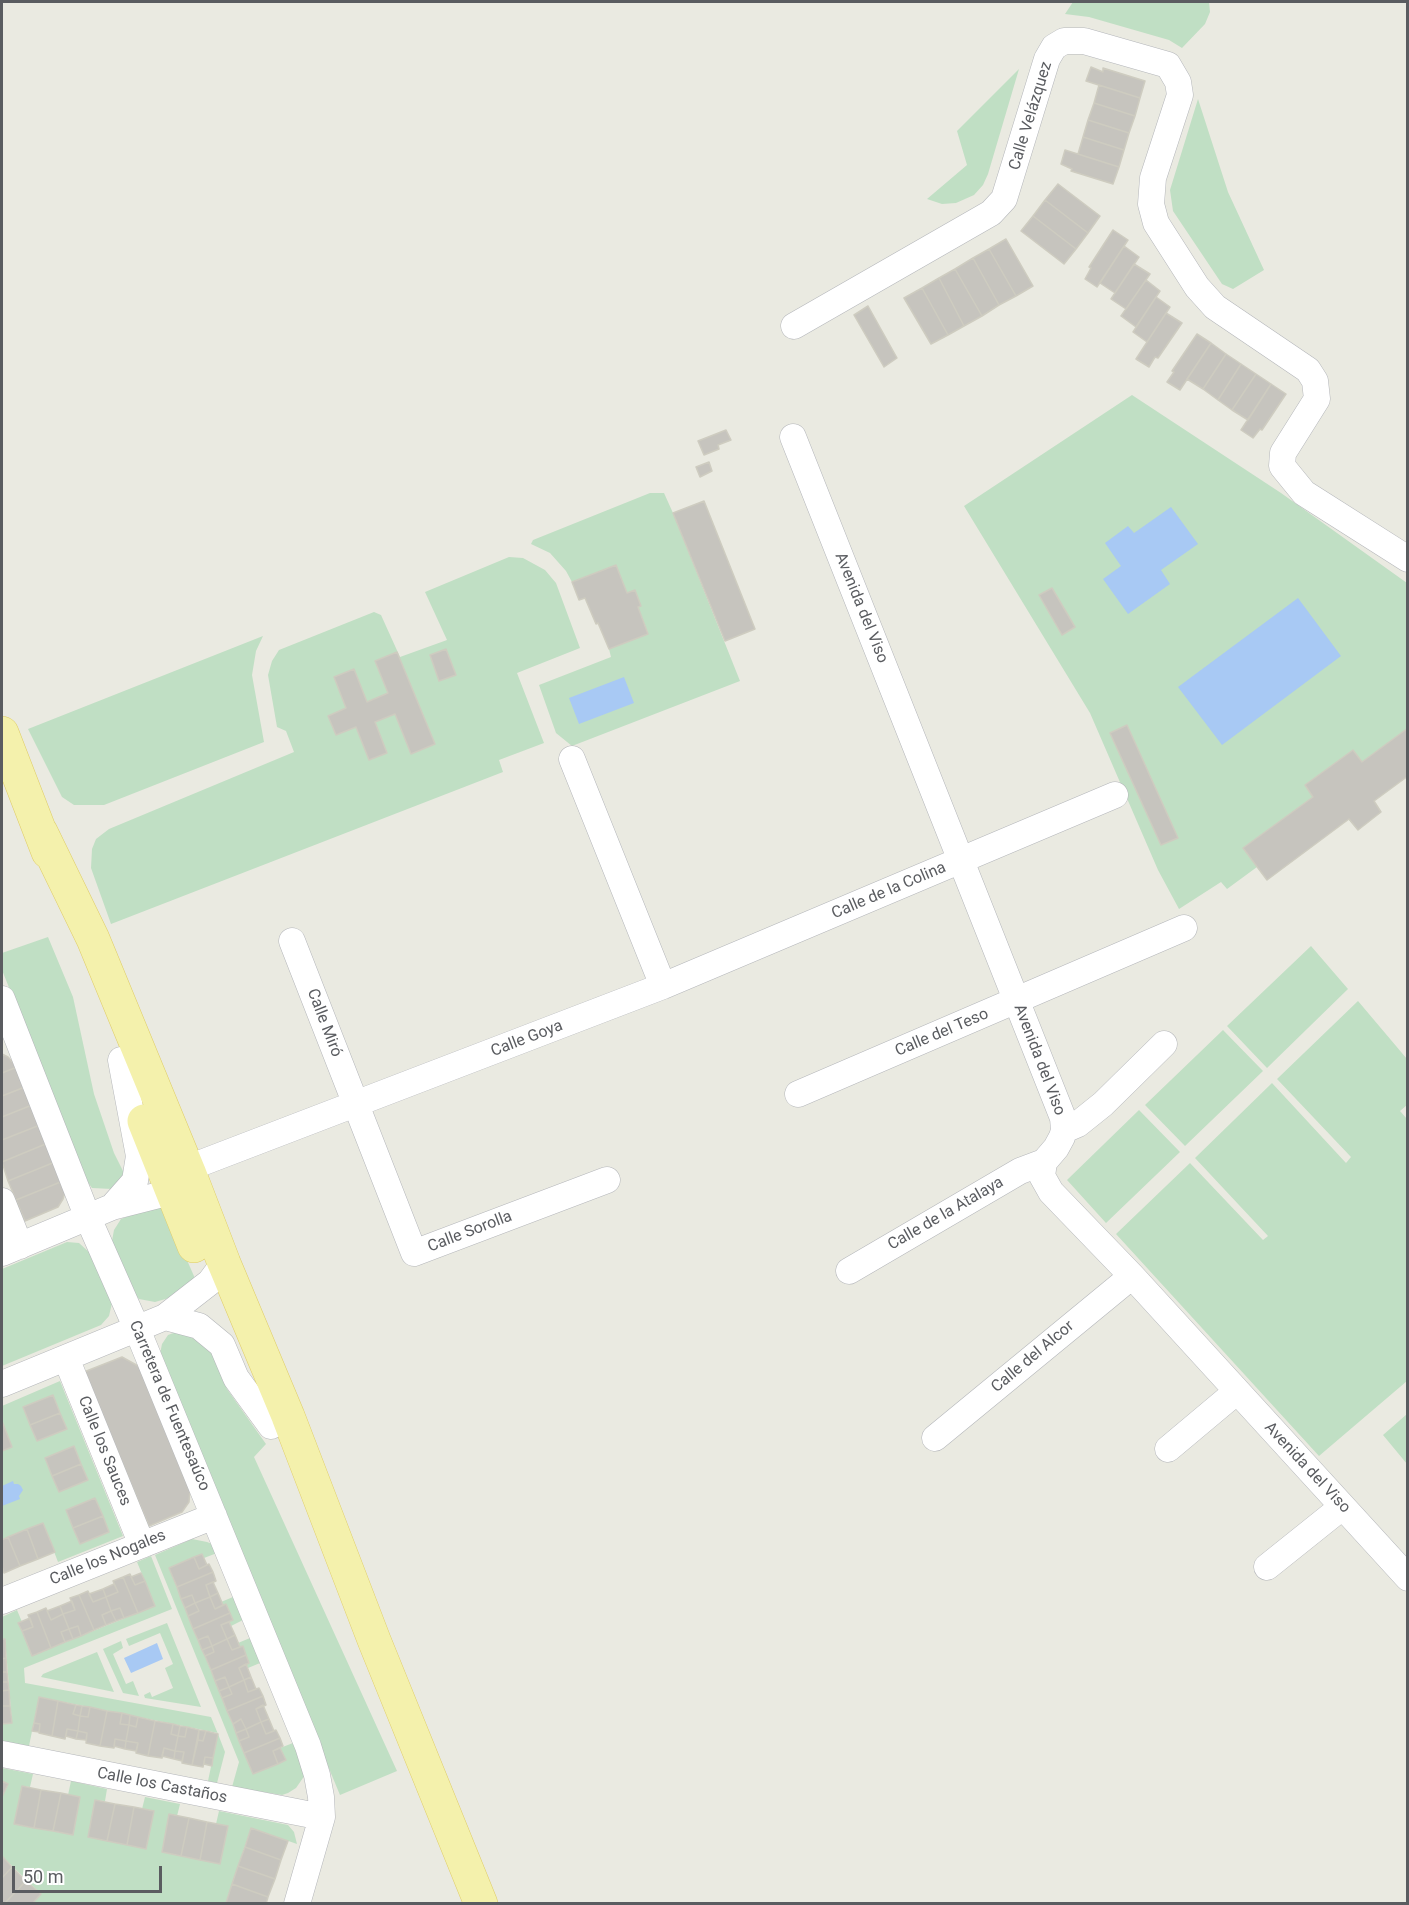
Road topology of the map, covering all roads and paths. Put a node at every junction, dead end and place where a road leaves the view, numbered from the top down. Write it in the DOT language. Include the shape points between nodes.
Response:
graph roads {
  1 [pos="794,326"];
  2 [pos="793,437"];
  3 [pos="1407,559"];
  4 [pos="2,733"];
  5 [pos="572,759"];
  6 [pos="1115,795"];
  7 [pos="41,832"];
  8 [pos="962,861"];
  9 [pos="1185,928"];
  10 [pos="292,941"];
  11 [pos="663,986"];
  12 [pos="2,999"];
  13 [pos="1016,1000"];
  14 [pos="8,1031"];
  15 [pos="1164,1044"];
  16 [pos="121,1060"];
  17 [pos="798,1094"];
  18 [pos="356,1105"];
  19 [pos="1064,1130"];
  20 [pos="1044,1162"];
  21 [pos="607,1180"];
  22 [pos="180,1182"];
  23 [pos="2,1201"];
  24 [pos="112,1207"];
  25 [pos="88,1218"];
  26 [pos="11,1250"];
  27 [pos="849,1271"];
  28 [pos="217,1272"];
  29 [pos="1132,1276"];
  30 [pos="165,1317"];
  31 [pos="137,1329"];
  32 [pos="66,1358"];
  33 [pos="2,1384"];
  34 [pos="1236,1392"];
  35 [pos="271,1426"];
  36 [pos="935,1438"];
  37 [pos="1168,1449"];
  38 [pos="1342,1507"];
  39 [pos="214,1516"];
  40 [pos="142,1545"];
  41 [pos="1267,1567"];
  42 [pos="1407,1578"];
  43 [pos="2,1601"];
  44 [pos="374,1641"];
  45 [pos="2,1754"];
  46 [pos="322,1817"];
  47 [pos="297,1904"];
  48 [pos="481,1904"];
  1 -- 3 [label="street, Calle Velázquez" via="998,206 1010,183 1054,47 1064,41 1084,41 1168,65 1180,95 1153,178 1151,204 1156,223 1197,287 1215,307 1308,370 1315,381 1317,399 1283,453 1282,466 1304,493"];
  2 -- 8 [label="street, Avenida del Viso"];
  4 -- 7 [label="main road"];
  5 -- 11 [label="street"];
  6 -- 8 [label="street, Calle de la Colina"];
  7 -- 16 [label="main road"];
  7 -- 22 [label="main road" via="93,939"];
  8 -- 11 [label="street, Calle de la Colina"];
  8 -- 13 [label="street, Avenida del Viso"];
  9 -- 13 [label="street, Calle del Teso"];
  10 -- 18 [label="street, Calle Miró"];
  11 -- 18 [label="street, Calle Goya"];
  12 -- 14 [label="street, Carretera de Fuentesaúco"];
  13 -- 17 [label="street, Calle del Teso"];
  13 -- 19 [label="street, Avenida del Viso" via="1063,1118"];
  14 -- 25 [label="street, Carretera de Fuentesaúco"];
  15 -- 19 [label="street" via="1103,1104"];
  16 -- 22 [label="main road" via="145,1123"];
  16 -- 24 [label="street" via="139,1156 135,1181"];
  18 -- 21 [label="street, Calle Sorolla" via="414,1253"];
  18 -- 22 [label="street, Calle Goya" via="196,1165"];
  19 -- 20 [label="street, Avenida del Viso"];
  20 -- 27 [label="street, Calle de la Atalaya" via="1020,1171"];
  20 -- 29 [label="street, Avenida del Viso" via="1042,1176 1051,1192"];
  22 -- 24 [label="street, Calle Goya"];
  22 -- 28 [label="main road"];
  23 -- 26 [label="street"];
  24 -- 25 [label="street"];
  25 -- 26 [label="street"];
  25 -- 31 [label="street, Carretera de Fuentesaúco"];
  28 -- 30 [label="street"];
  28 -- 35 [label="main road"];
  28 -- 44 [label="main road" via="261,1351"];
  29 -- 34 [label="street, Avenida del Viso"];
  29 -- 36 [label="street, Calle del Alcor"];
  30 -- 31 [label="street"];
  30 -- 35 [label="street" via="199,1326 222,1345 236,1378"];
  31 -- 32 [label="street"];
  31 -- 39 [label="street, Carretera de Fuentesaúco"];
  32 -- 33 [label="street"];
  32 -- 40 [label="street, Calle los Sauces"];
  34 -- 37 [label="street"];
  34 -- 38 [label="street, Avenida del Viso"];
  35 -- 44 [label="main road"];
  38 -- 41 [label="street"];
  38 -- 42 [label="street, Avenida del Viso"];
  39 -- 40 [label="street, Calle los Nogales"];
  39 -- 46 [label="street, Carretera de Fuentesaúco" via="308,1746 318,1780"];
  40 -- 43 [label="street, Calle los Nogales"];
  44 -- 48 [label="main road"];
  45 -- 46 [label="street, Calle los Castaños"];
  46 -- 47 [label="street"];
}
